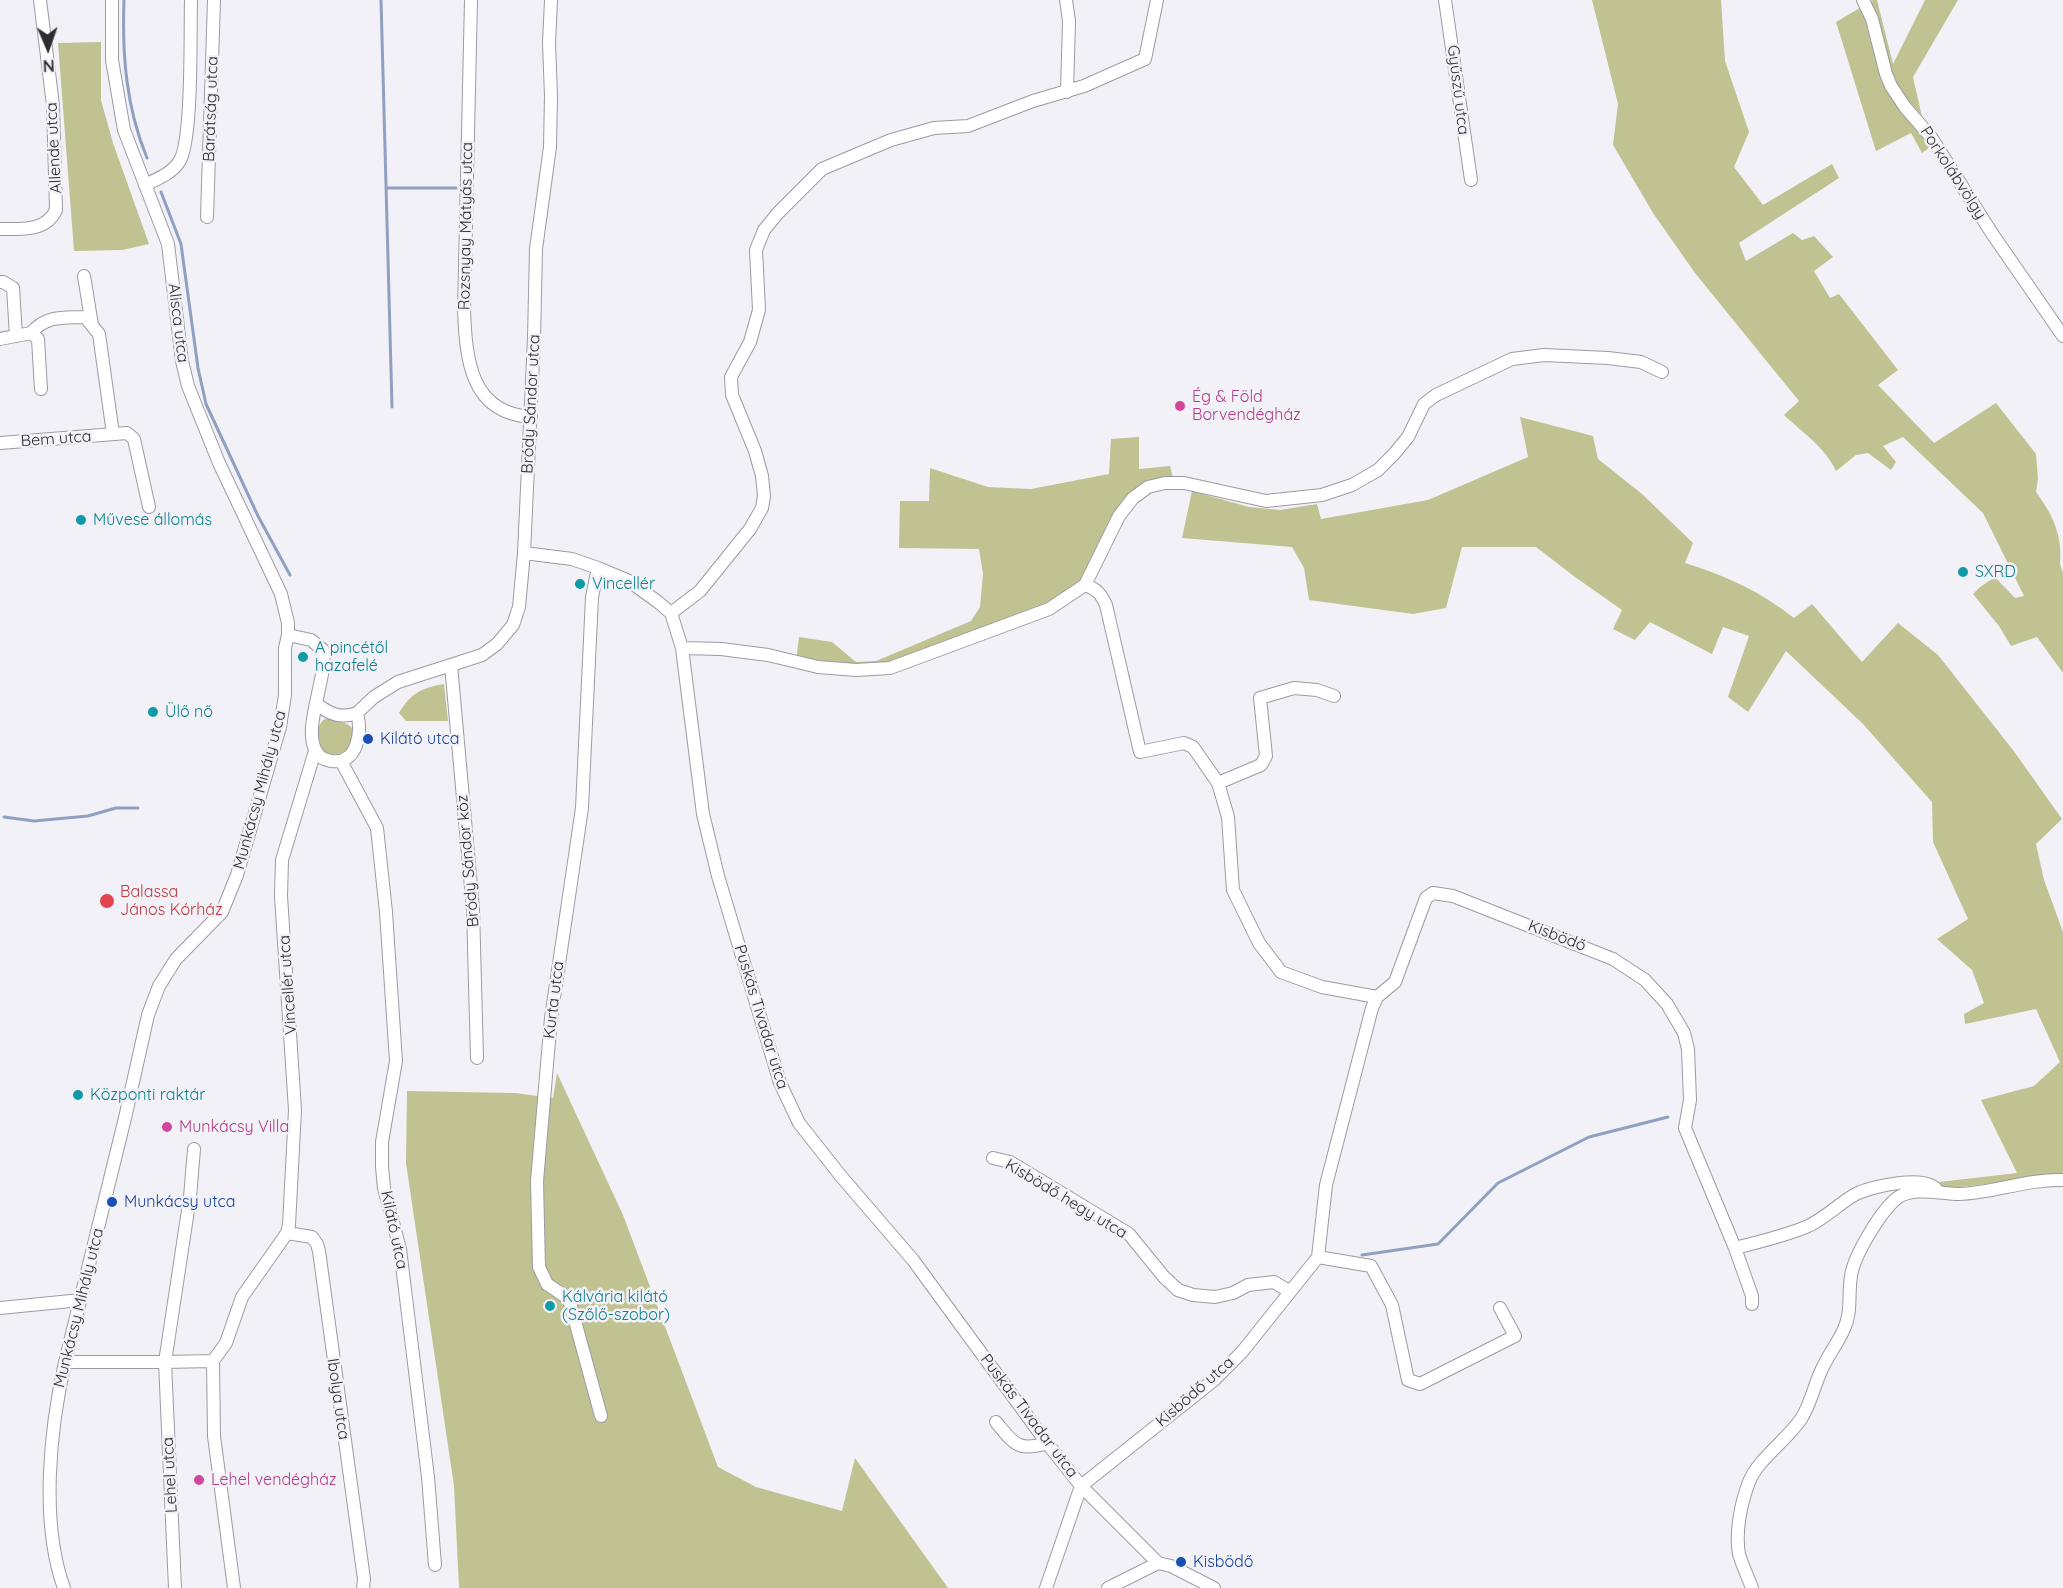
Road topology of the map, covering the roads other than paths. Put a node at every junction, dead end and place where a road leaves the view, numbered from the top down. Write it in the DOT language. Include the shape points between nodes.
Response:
graph roads {
  1 [pos="40,0"];
  2 [pos="112,0"];
  3 [pos="191,0"];
  4 [pos="214,0"];
  5 [pos="471,0"];
  6 [pos="551,0"];
  7 [pos="1066,0"];
  8 [pos="1157,0"];
  9 [pos="1445,0"];
  10 [pos="1863,0"];
  11 [pos="1067,92"];
  12 [pos="1471,180"];
  13 [pos="145,185"];
  14 [pos="207,217"];
  15 [pos="0,229"];
  16 [pos="84,276"];
  17 [pos="0,282"];
  18 [pos="92,325"];
  19 [pos="31,333"];
  20 [pos="16,336"];
  21 [pos="2063,336"];
  22 [pos="0,339"];
  23 [pos="1662,372"];
  24 [pos="40,389"];
  25 [pos="531,417"];
  26 [pos="113,434"];
  27 [pos="0,443"];
  28 [pos="149,507"];
  29 [pos="524,553"];
  30 [pos="598,568"];
  31 [pos="1085,585"];
  32 [pos="671,614"];
  33 [pos="288,635"];
  34 [pos="682,648"];
  35 [pos="451,665"];
  36 [pos="1334,696"];
  37 [pos="317,704"];
  38 [pos="357,713"];
  39 [pos="315,751"];
  40 [pos="341,761"];
  41 [pos="1218,783"];
  42 [pos="1377,997"];
  43 [pos="477,1058"];
  44 [pos="194,1149"];
  45 [pos="993,1158"];
  46 [pos="2063,1180"];
  47 [pos="1938,1192"];
  48 [pos="288,1229"];
  49 [pos="1736,1248"];
  50 [pos="1318,1257"];
  51 [pos="1289,1291"];
  52 [pos="81,1300"];
  53 [pos="1752,1304"];
  54 [pos="0,1308"];
  55 [pos="1500,1308"];
  56 [pos="213,1361"];
  57 [pos="65,1362"];
  58 [pos="165,1362"];
  59 [pos="601,1416"];
  60 [pos="996,1422"];
  61 [pos="1047,1443"];
  62 [pos="1081,1486"];
  63 [pos="1158,1563"];
  64 [pos="435,1565"];
  65 [pos="64,1588"];
  66 [pos="175,1588"];
  67 [pos="234,1588"];
  68 [pos="363,1588"];
  69 [pos="1046,1588"];
  70 [pos="1108,1588"];
  71 [pos="1214,1588"];
  72 [pos="1752,1588"];
  1 -- 15 [label="street, Allende utca" via="53,105 57,203 47,222 31,228"];
  2 -- 13 [label="street, Alisca utca" via="112,60 124,130"];
  3 -- 13 [label="street, Barátság utca" via="184,152 169,172"];
  4 -- 14 [label="street, Barátság utca"];
  5 -- 25 [label="street, Rozsnyay Mátyás utca" via="466,350 487,400 517,416"];
  6 -- 25 [label="street, Bródy Sándor utca" via="550,147 536,249"];
  7 -- 11 [label="street"];
  8 -- 11 [label="street" via="1145,59"];
  9 -- 12 [label="street, Gyűszű utca"];
  10 -- 21 [label="street, Porkolábvölgy" via="1892,86 1931,137"];
  11 -- 32 [label="street" via="968,126 934,128 891,140 822,170 764,230 756,250 756,325 731,377 732,395 762,476 762,508 745,536 700,591"];
  13 -- 33 [label="street, Alisca utca" via="168,244 188,386 219,463 281,594"];
  16 -- 18 [label="street, Bem utca"];
  17 -- 20 [label="street" via="13,288"];
  18 -- 19 [label="street" via="85,317 50,319"];
  18 -- 26 [label="street, Bem utca" via="99,334"];
  19 -- 20 [label="street"];
  19 -- 24 [label="street" via="38,339"];
  20 -- 22 [label="street"];
  23 -- 31 [label="street" via="1641,362 1608,358 1544,355 1512,359 1436,395 1424,404 1408,437 1378,470 1322,495 1266,501 1200,484 1165,483 1148,487 1119,516"];
  25 -- 29 [label="street, Bródy Sándor utca"];
  26 -- 27 [label="street, Bem utca"];
  26 -- 28 [label="street, Bem utca" via="127,433 134,439"];
  29 -- 30 [label="street" via="572,559"];
  29 -- 35 [label="street, Bródy Sándor utca" via="513,625 482,655"];
  30 -- 32 [label="street" via="629,581"];
  30 -- 59 [label="street, Kurta utca" via="592,597 582,808 551,1018 537,1181 538,1267 547,1284 569,1299"];
  31 -- 34 [label="street" via="1049,609 890,668 818,667 768,655"];
  31 -- 41 [label="street" via="1094,588 1106,605 1140,752 1184,743 1193,747"];
  32 -- 34 [label="street, Puskás Tivadar utca"];
  33 -- 37 [label="street, Vincellér utca" via="311,640 323,650"];
  33 -- 52 [label="street, Munkácsy Mihály utca" via="280,727 237,875 222,912 176,959 159,986 148,1015"];
  34 -- 61 [label="street, Puskás Tivadar utca" via="703,814 780,1083 799,1123 913,1260"];
  35 -- 38 [label="street, Bródy Sándor utca" via="398,682"];
  35 -- 43 [label="street, Bródy Sándor köz" via="473,909"];
  36 -- 41 [label="street" via="1294,688 1260,698 1266,756 1261,765"];
  37 -- 38 [label="street" via="338,715"];
  37 -- 39 [label="street, Vincellér utca" via="312,734"];
  38 -- 40 [label="street" via="361,726 359,740 353,753"];
  39 -- 40 [label="street" via="323,759"];
  39 -- 48 [label="street, Vincellér utca" via="282,860 295,1110"];
  40 -- 64 [label="street, Kilátó utca" via="377,828 396,1061 382,1142 382,1167 400,1249"];
  41 -- 42 [label="street" via="1228,817 1233,890 1273,963 1281,972 1322,987"];
  42 -- 49 [label="street, Kisbödő" via="1395,982 1426,898 1433,893 1453,896 1579,944 1613,959 1645,980 1667,1004 1684,1033 1690,1100 1685,1128"];
  42 -- 50 [label="street, Kisbödő" via="1326,1185"];
  44 -- 58 [label="street, Lehel utca"];
  45 -- 51 [label="street, Kisbödő hegy utca" via="1010,1162 1129,1234 1178,1290 1215,1297 1248,1285 1274,1282"];
  46 -- 47 [label="street" via="2026,1182 1961,1194"];
  47 -- 49 [label="street" via="1936,1186 1911,1182 1872,1188 1804,1228"];
  47 -- 72 [label="street" via="1899,1196 1875,1227 1854,1263 1848,1320 1802,1417 1749,1481 1738,1541"];
  48 -- 56 [label="street" via="242,1297 226,1343"];
  48 -- 68 [label="street, Ibolya utca" via="312,1237 319,1251"];
  49 -- 53 [label="street, Kisbödő"];
  50 -- 51 [label="street, Kisbödő utca"];
  50 -- 55 [label="street" via="1371,1266 1392,1305 1408,1380 1420,1384 1515,1336"];
  51 -- 62 [label="street, Kisbödő utca" via="1242,1352 1214,1380"];
  52 -- 54 [label="street"];
  52 -- 57 [label="street, Munkácsy Mihály utca"];
  56 -- 58 [label="street"];
  56 -- 67 [label="street" via="214,1436"];
  57 -- 58 [label="street"];
  57 -- 65 [label="street, Munkácsy Mihály utca" via="52,1439 50,1489 54,1544"];
  58 -- 66 [label="street, Lehel utca"];
  60 -- 61 [label="street" via="1024,1448"];
  61 -- 62 [label="street, Puskás Tivadar utca"];
  62 -- 63 [label="street, Puskás Tivadar utca"];
  62 -- 69 [label="street"];
  63 -- 70 [label="street"];
  63 -- 71 [label="street"];
}
